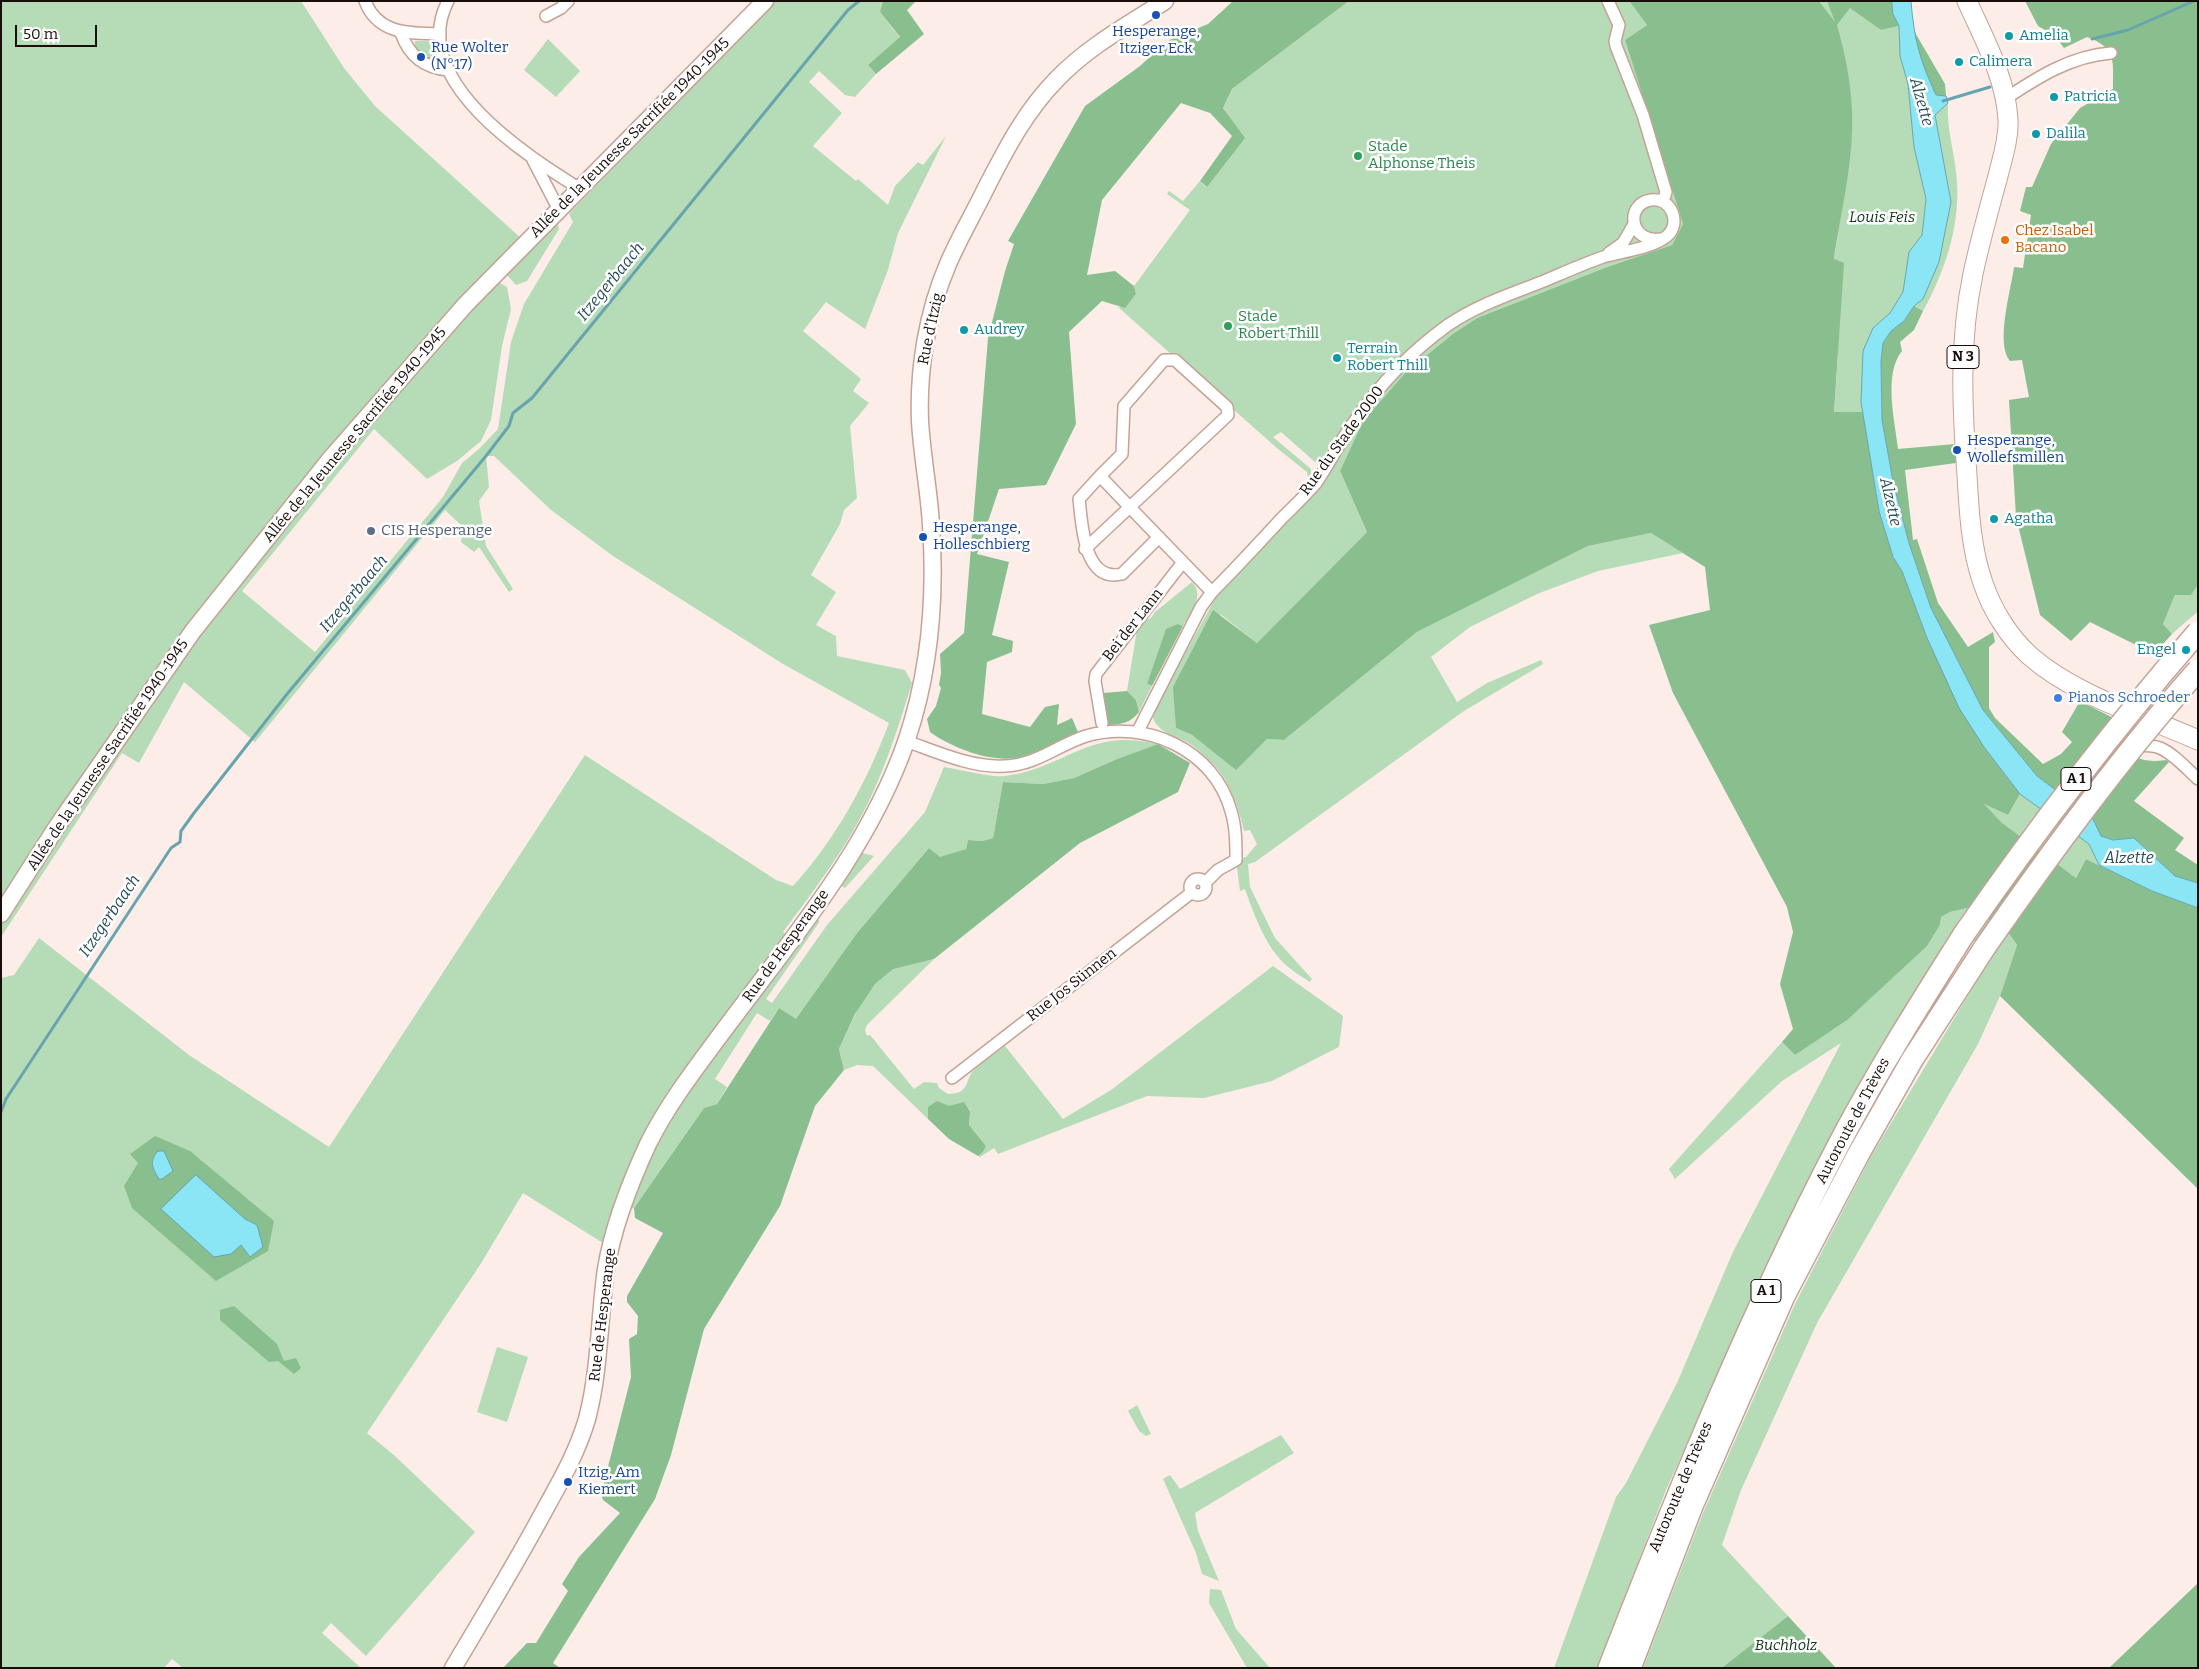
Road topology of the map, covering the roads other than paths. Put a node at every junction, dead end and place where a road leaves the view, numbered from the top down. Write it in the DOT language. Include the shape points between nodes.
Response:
graph roads {
  1 [pos="365,1"];
  2 [pos="448,1"];
  3 [pos="568,1"];
  4 [pos="765,1"];
  5 [pos="1165,1"];
  6 [pos="1608,1"];
  7 [pos="1966,1"];
  8 [pos="546,16"];
  9 [pos="401,33"];
  10 [pos="440,34"];
  11 [pos="2111,52"];
  12 [pos="448,70"];
  13 [pos="2005,99"];
  14 [pos="532,158"];
  15 [pos="580,189"];
  16 [pos="1663,202"];
  17 [pos="559,210"];
  18 [pos="1634,224"];
  19 [pos="1661,239"];
  20 [pos="1603,258"];
  21 [pos="1100,476"];
  22 [pos="1130,507"];
  23 [pos="1159,537"];
  24 [pos="1085,548"];
  25 [pos="1183,562"];
  26 [pos="1212,592"];
  27 [pos="2198,632"];
  28 [pos="2198,670"];
  29 [pos="2139,714"];
  30 [pos="1102,723"];
  31 [pos="1138,731"];
  32 [pos="2198,740"];
  33 [pos="906,741"];
  34 [pos="2198,779"];
  35 [pos="1,914"];
  36 [pos="952,1078"];
  37 [pos="453,1668"];
  38 [pos="1609,1668"];
  39 [pos="1630,1668"];
  1 -- 9 [label="street" via="385,26"];
  2 -- 10 [label="street"];
  3 -- 8 [label="street"];
  4 -- 15 [label="main road, Allée de la Jeunesse Sacrifiée 1940-1945"];
  5 -- 33 [label="main road, Rue d'Itzig" via="1085,52 1031,109 1008,146 948,265 933,310 921,380 920,422 931,525 932,601 923,677"];
  6 -- 16 [label="street" via="1619,25 1614,41 1643,115 1666,192"];
  7 -- 13 [label="main road, N 3" via="1998,71"];
  9 -- 10 [label="street"];
  9 -- 12 [label="street" via="416,58 433,69"];
  10 -- 12 [label="street"];
  11 -- 13 [label="street" via="2074,59"];
  12 -- 14 [label="street" via="469,104"];
  13 -- 29 [label="main road, N 3" via="2008,122 2005,147 1973,273 1966,314 1962,397 1974,546 1983,583 1996,612 2007,631 2029,655 2074,687"];
  14 -- 15 [label="street"];
  14 -- 17 [label="street"];
  15 -- 17 [label="main road, Allée de la Jeunesse Sacrifiée 1940-1945"];
  16 -- 18 [label="street, Rue du Stade 2000" via="1651,200 1640,206"];
  16 -- 19 [label="street" via="1673,211 1674,224 1667,236"];
  17 -- 35 [label="main road, Allée de la Jeunesse Sacrifiée 1940-1945" via="466,304 338,451 205,616 105,756"];
  18 -- 19 [label="street" via="1641,236"];
  18 -- 20 [label="street, Rue du Stade 2000" via="1623,243"];
  19 -- 20 [label="street, Rue du Stade 2000"];
  20 -- 26 [label="street, Rue du Stade 2000" via="1472,311 1426,343 1377,390 1315,484"];
  21 -- 22 [label="street"];
  21 -- 22 [label="street" via="1122,454 1124,406 1164,360 1176,360 1228,407 1228,415"];
  21 -- 24 [label="street" via="1078,499"];
  22 -- 23 [label="street"];
  22 -- 24 [label="street"];
  23 -- 24 [label="street" via="1122,574 1116,575 1096,566"];
  23 -- 25 [label="street"];
  25 -- 26 [label="street"];
  25 -- 30 [label="street, Bei der Lann" via="1096,674"];
  26 -- 31 [label="street, Rue du Stade 2000"];
  27 -- 38 [label="highway, Autoroute de Trèves / A 1, bridge" via="2098,751 2008,870 1893,1046 1840,1142 1769,1284 1676,1495"];
  28 -- 39 [label="highway, Autoroute de Trèves / A 1, bridge" via="2150,724 2076,819 1985,946 1859,1152 1784,1296 1692,1506"];
  29 -- 32 [label="main road, N 3"];
  29 -- 34 [label="street" via="2128,731 2131,742 2141,747 2159,747"];
  31 -- 33 [label="street" via="1114,731 1086,737 1024,764 1003,766 978,764"];
  31 -- 36 [label="street, Rue Jos Sünnen" via="1164,738 1206,766 1221,787 1231,810 1236,860 1218,870 1205,883 1198,879 1193,881 1191,893"];
  33 -- 37 [label="main road, Rue de Hesperange" via="880,806 865,833 835,879 672,1101 650,1142 621,1211 611,1246 594,1385 579,1442 567,1471 512,1570"];
}
